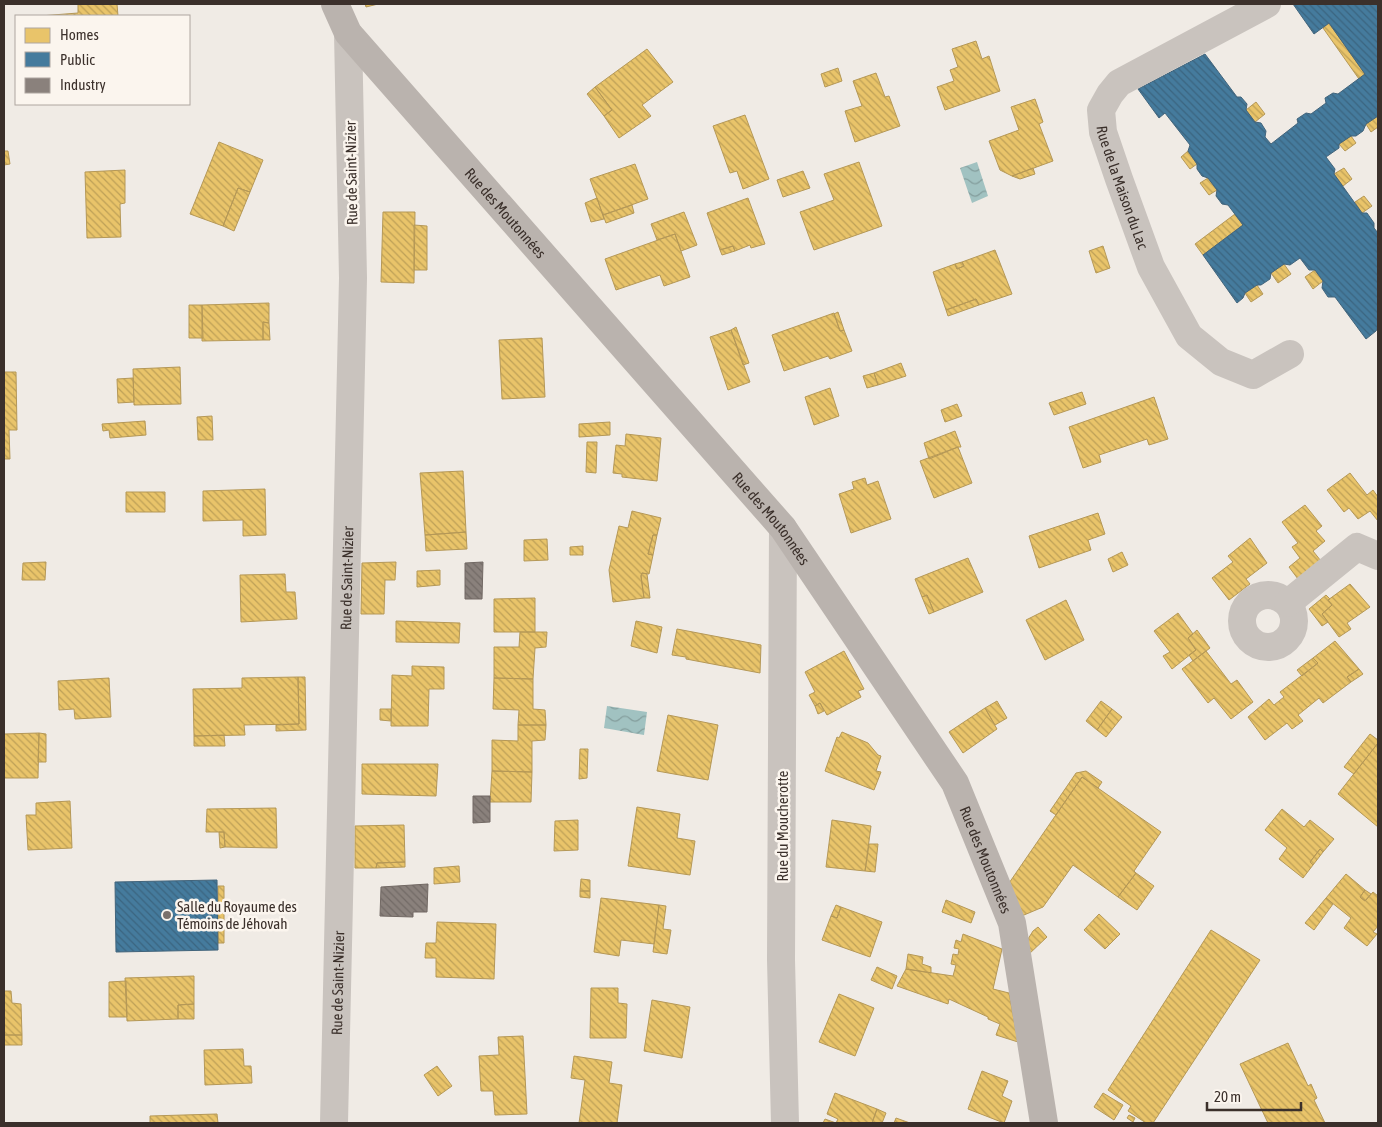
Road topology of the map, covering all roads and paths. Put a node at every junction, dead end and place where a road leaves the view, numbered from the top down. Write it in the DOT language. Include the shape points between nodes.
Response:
graph roads {
  1 [pos="334,4"];
  2 [pos="1267,4"];
  3 [pos="348,33"];
  4 [pos="1290,354"];
  5 [pos="784,528"];
  6 [pos="1378,556"];
  7 [pos="1288,603"];
  8 [pos="334,1123"];
  9 [pos="785,1123"];
  10 [pos="1044,1123"];
  1 -- 3 [label="street, Rue des Moutonnées"];
  2 -- 4 [label="street, Rue de la Maison du Lac" via="1119,83 1101,110 1103,132 1151,267 1189,336 1221,362 1253,375"];
  3 -- 5 [label="street, Rue des Moutonnées"];
  3 -- 8 [label="street, Rue de Saint-Nizier" via="353,278"];
  5 -- 9 [label="street, Rue du Moucherotte" via="781,960"];
  5 -- 10 [label="street, Rue des Moutonnées" via="955,783 1012,923"];
  6 -- 7 [label="street" via="1357,547"];
}
